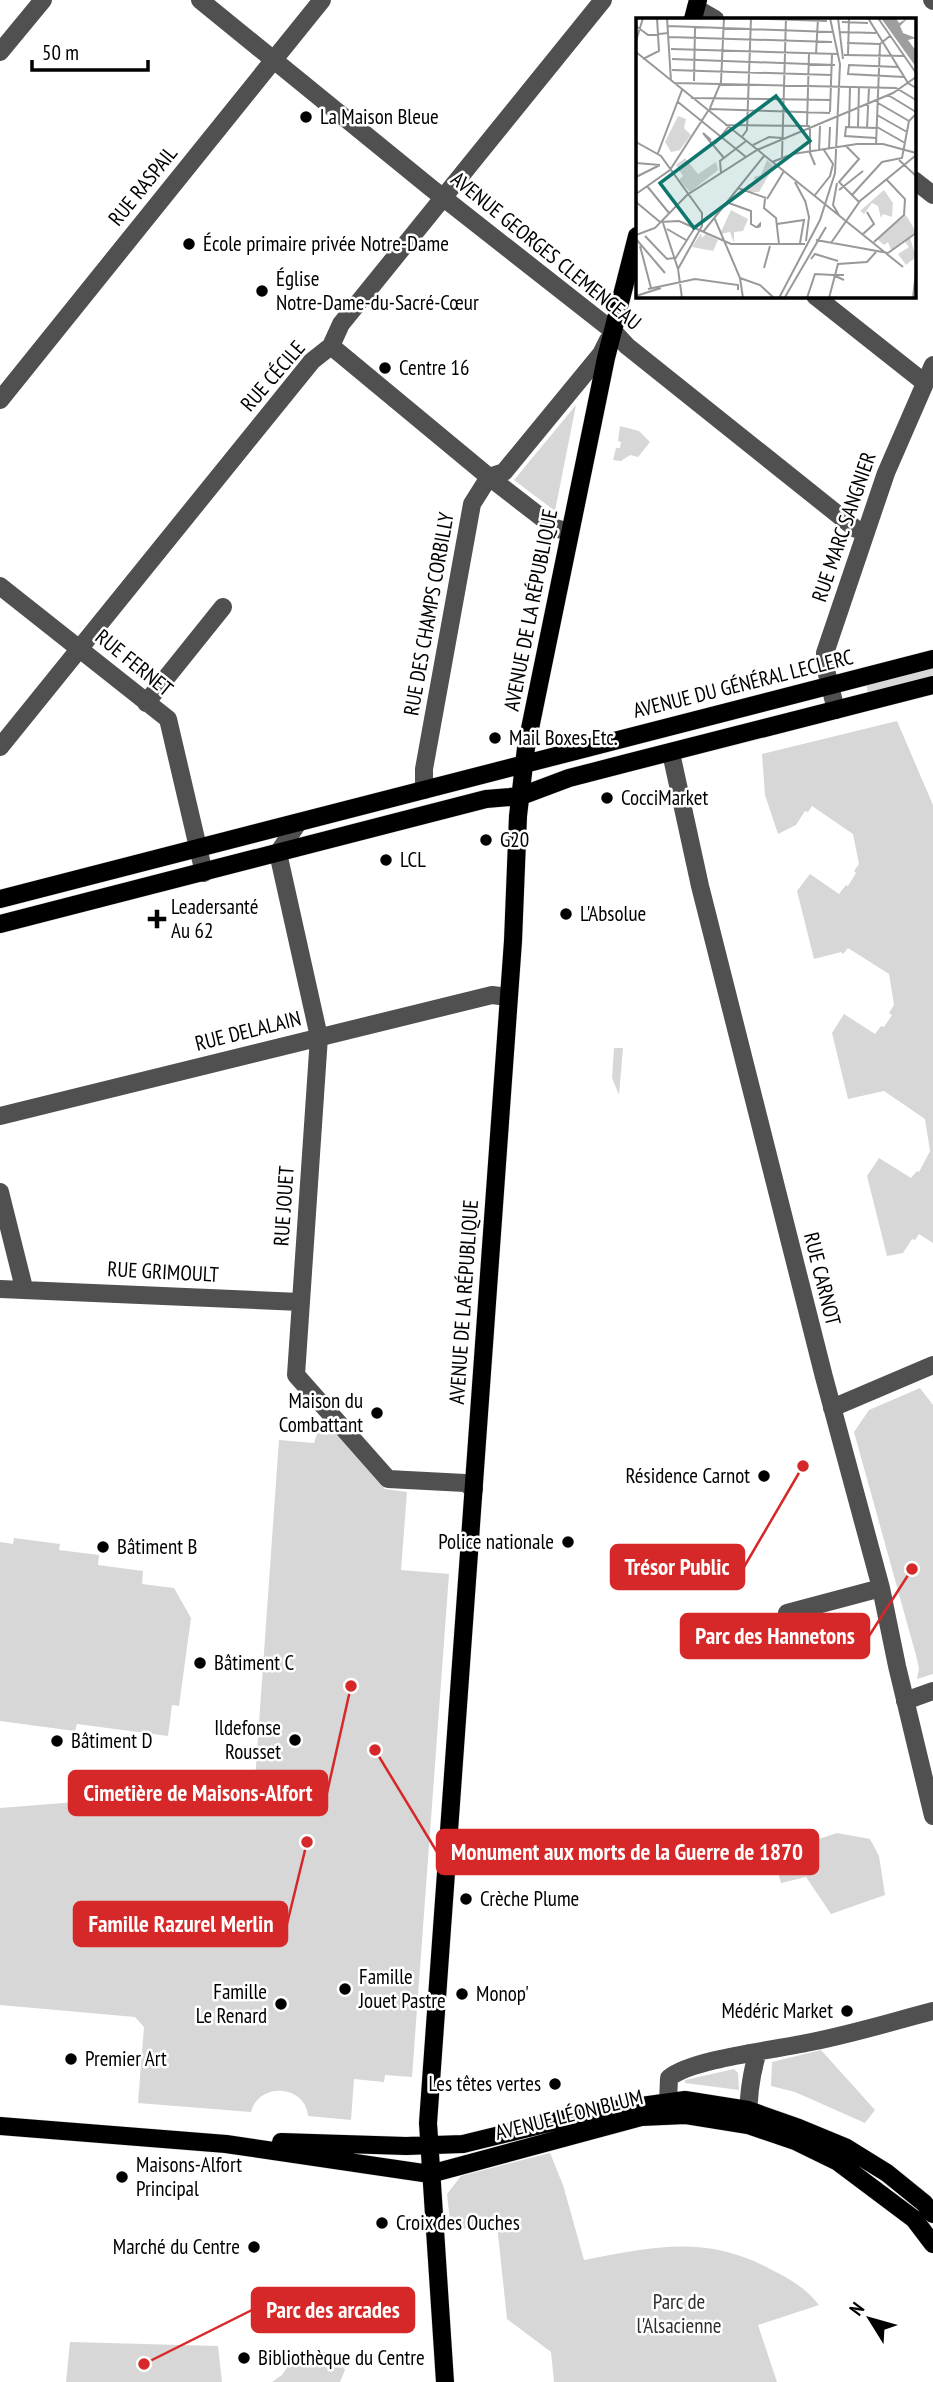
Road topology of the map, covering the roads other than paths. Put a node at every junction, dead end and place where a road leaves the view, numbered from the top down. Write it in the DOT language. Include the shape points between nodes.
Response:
graph roads {
  1 [pos="43,0"];
  2 [pos="200,0"];
  3 [pos="321,0"];
  4 [pos="603,0"];
  5 [pos="696,9"];
  6 [pos="713,18"];
  7 [pos="0,52"];
  8 [pos="274,60"];
  9 [pos="916,182"];
  10 [pos="933,195"];
  11 [pos="444,197"];
  12 [pos="636,240"];
  13 [pos="818,298"];
  14 [pos="613,331"];
  15 [pos="331,346"];
  16 [pos="933,365"];
  17 [pos="925,383"];
  18 [pos="0,400"];
  19 [pos="489,477"];
  20 [pos="866,531"];
  21 [pos="570,532"];
  22 [pos="0,586"];
  23 [pos="223,607"];
  24 [pos="80,649"];
  25 [pos="933,659"];
  26 [pos="830,685"];
  27 [pos="933,685"];
  28 [pos="146,703"];
  29 [pos="836,710"];
  30 [pos="680,724"];
  31 [pos="0,747"];
  32 [pos="671,752"];
  33 [pos="524,764"];
  34 [pos="424,790"];
  35 [pos="521,796"];
  36 [pos="298,823"];
  37 [pos="199,848"];
  38 [pos="278,853"];
  39 [pos="204,873"];
  40 [pos="0,899"];
  41 [pos="0,924"];
  42 [pos="508,997"];
  43 [pos="319,1037"];
  44 [pos="0,1116"];
  45 [pos="0,1192"];
  46 [pos="24,1288"];
  47 [pos="0,1289"];
  48 [pos="300,1301"];
  49 [pos="933,1364"];
  50 [pos="832,1408"];
  51 [pos="474,1489"];
  52 [pos="881,1588"];
  53 [pos="787,1613"];
  54 [pos="933,1691"];
  55 [pos="905,1701"];
  56 [pos="933,1816"];
  57 [pos="933,2011"];
  58 [pos="758,2052"];
  59 [pos="668,2102"];
  60 [pos="748,2118"];
  61 [pos="0,2126"];
  62 [pos="226,2144"];
  63 [pos="428,2146"];
  64 [pos="430,2174"];
  65 [pos="933,2214"];
  66 [pos="933,2244"];
  67 [pos="445,2382"];
  1 -- 7 [label="street"];
  2 -- 8 [label="street, AVENUE GEORGES CLEMENCEAU"];
  3 -- 8 [label="street, RUE RASPAIL"];
  4 -- 11 [label="street, RUE CÉCILE"];
  5 -- 6 [label="street"];
  8 -- 11 [label="street, AVENUE GEORGES CLEMENCEAU"];
  8 -- 18 [label="street, RUE RASPAIL"];
  9 -- 10 [label="street"];
  11 -- 14 [label="street, AVENUE GEORGES CLEMENCEAU"];
  11 -- 15 [label="street, RUE CÉCILE" via="341,324"];
  12 -- 14 [label="main road, AVENUE DE LA RÉPUBLIQUE"];
  13 -- 17 [label="street"];
  14 -- 19 [label="street, RUE DES CHAMPS CORBILLY" via="601,354 504,472"];
  14 -- 20 [label="street, AVENUE GEORGES CLEMENCEAU" via="845,521"];
  14 -- 21 [label="main road, AVENUE DE LA RÉPUBLIQUE"];
  15 -- 19 [label="street"];
  15 -- 24 [label="street, RUE CÉCILE" via="312,361"];
  16 -- 17 [label="street, RUE MARC SANGNIER"];
  17 -- 20 [label="street, RUE MARC SANGNIER"];
  19 -- 21 [label="street" via="555,528"];
  19 -- 34 [label="street, RUE DES CHAMPS CORBILLY" via="472,505"];
  20 -- 26 [label="street, RUE MARC SANGNIER" via="825,653"];
  21 -- 33 [label="main road, AVENUE DE LA RÉPUBLIQUE"];
  22 -- 24 [label="street, RUE FERNET"];
  23 -- 28 [label="street"];
  24 -- 28 [label="street, RUE FERNET"];
  24 -- 31 [label="street, RUE CÉCILE"];
  25 -- 26 [label="main road, AVENUE DU GÉNÉRAL LECLERC"];
  26 -- 29 [label="street, RUE MARC SANGNIER"];
  26 -- 30 [label="main road, AVENUE DU GÉNÉRAL LECLERC"];
  27 -- 29 [label="main road"];
  28 -- 37 [label="street, RUE FERNET" via="168,719"];
  29 -- 32 [label="main road"];
  30 -- 32 [label="main road" via="671,739"];
  30 -- 33 [label="main road, AVENUE DU GÉNÉRAL LECLERC"];
  32 -- 35 [label="main road" via="569,778"];
  32 -- 50 [label="street, RUE CARNOT" via="700,886"];
  33 -- 34 [label="main road, AVENUE DU GÉNÉRAL LECLERC"];
  33 -- 35 [label="main road, AVENUE DE LA RÉPUBLIQUE"];
  34 -- 36 [label="main road, AVENUE DU GÉNÉRAL LECLERC"];
  35 -- 38 [label="main road" via="486,799"];
  35 -- 42 [label="main road, AVENUE DE LA RÉPUBLIQUE"];
  36 -- 37 [label="main road, AVENUE DU GÉNÉRAL LECLERC"];
  36 -- 38 [label="street"];
  37 -- 39 [label="street"];
  37 -- 40 [label="main road, AVENUE DU GÉNÉRAL LECLERC"];
  38 -- 39 [label="main road"];
  38 -- 43 [label="street, RUE JOUET"];
  39 -- 41 [label="main road"];
  42 -- 43 [label="street, RUE DELALAIN" via="492,995"];
  42 -- 51 [label="main road, AVENUE DE LA RÉPUBLIQUE"];
  43 -- 44 [label="street, RUE DELALAIN"];
  43 -- 48 [label="street, RUE JOUET"];
  45 -- 46 [label="street"];
  46 -- 47 [label="street, RUE GRIMOULT"];
  46 -- 48 [label="street, RUE GRIMOULT"];
  48 -- 51 [label="street, RUE JOUET" via="296,1375 388,1479 465,1483"];
  49 -- 50 [label="street"];
  50 -- 52 [label="street, RUE CARNOT"];
  51 -- 63 [label="main road, AVENUE DE LA RÉPUBLIQUE"];
  52 -- 53 [label="street"];
  52 -- 55 [label="street, RUE CARNOT"];
  54 -- 55 [label="street"];
  55 -- 56 [label="street, RUE CARNOT"];
  57 -- 58 [label="street"];
  58 -- 59 [label="street" via="673,2075"];
  58 -- 60 [label="street"];
  59 -- 60 [label="main road, AVENUE LÉON BLUM" via="685,2100"];
  59 -- 63 [label="main road, AVENUE LÉON BLUM" via="590,2113 463,2144"];
  60 -- 64 [label="main road, AVENUE LÉON BLUM" via="641,2117"];
  60 -- 65 [label="main road, AVENUE LÉON BLUM" via="799,2128 845,2147 887,2173"];
  60 -- 66 [label="main road, AVENUE LÉON BLUM" via="838,2162 914,2218"];
  61 -- 62 [label="main road"];
  62 -- 63 [label="main road, AVENUE LÉON BLUM"];
  62 -- 64 [label="main road"];
  63 -- 64 [label="main road, AVENUE DE LA RÉPUBLIQUE"];
  64 -- 67 [label="main road, AVENUE DE LA RÉPUBLIQUE"];
}
